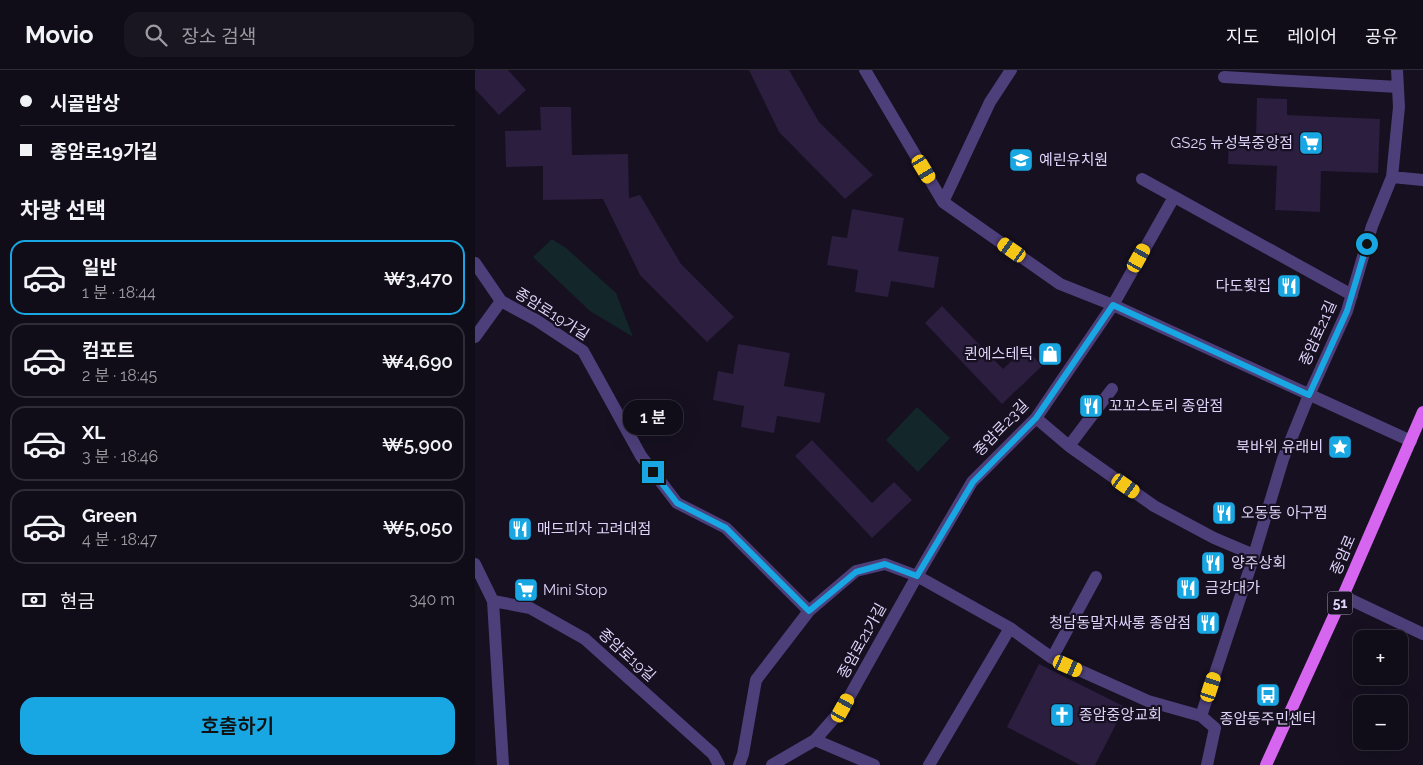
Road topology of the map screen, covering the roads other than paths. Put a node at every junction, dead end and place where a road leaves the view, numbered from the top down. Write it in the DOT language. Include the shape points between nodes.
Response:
graph roads {
  1 [pos="865,70"];
  2 [pos="1011,70"];
  3 [pos="1397,70"];
  4 [pos="1223,77"];
  5 [pos="1398,87"];
  6 [pos="1392,177"];
  7 [pos="1142,179"];
  8 [pos="1423,180"];
  9 [pos="1174,197"];
  10 [pos="943,202"];
  11 [pos="475,263"];
  12 [pos="1352,295"];
  13 [pos="501,301"];
  14 [pos="1113,305"];
  15 [pos="475,337"];
  16 [pos="1112,388"];
  17 [pos="1309,395"];
  18 [pos="1423,412"];
  19 [pos="1036,418"];
  20 [pos="1411,441"];
  21 [pos="1069,446"];
  22 [pos="1254,555"];
  23 [pos="475,564"];
  24 [pos="917,576"];
  25 [pos="1096,577"];
  26 [pos="1343,596"];
  27 [pos="493,601"];
  28 [pos="809,611"];
  29 [pos="1010,628"];
  30 [pos="1423,634"];
  31 [pos="1052,658"];
  32 [pos="1201,716"];
  33 [pos="815,740"];
  34 [pos="503,765"];
  35 [pos="719,765"];
  36 [pos="739,765"];
  37 [pos="772,765"];
  38 [pos="874,765"];
  39 [pos="929,765"];
  40 [pos="1207,765"];
  41 [pos="1267,765"];
  1 -- 10 [label="street"];
  2 -- 10 [label="street" via="990,102"];
  3 -- 5 [label="street, 종암로21길"];
  4 -- 5 [label="street"];
  5 -- 6 [label="street, 종암로21길"];
  6 -- 8 [label="street"];
  6 -- 12 [label="street, 종암로21길" via="1372,226"];
  7 -- 9 [label="street, 종암로21길"];
  9 -- 12 [label="street, 종암로21길"];
  9 -- 14 [label="street, 종암로23길"];
  10 -- 14 [label="street" via="1060,284"];
  11 -- 13 [label="street, 종암로19가길"];
  12 -- 17 [label="street, 종암로21길"];
  13 -- 15 [label="street"];
  13 -- 28 [label="street, 종암로19가길" via="583,351 641,456 677,503 726,528"];
  14 -- 17 [label="street"];
  14 -- 19 [label="street, 종암로23길"];
  16 -- 21 [label="street"];
  17 -- 20 [label="street"];
  17 -- 22 [label="street, 종암로21길" via="1283,459"];
  18 -- 20 [label="main road, 종암로 / 51"];
  19 -- 21 [label="street"];
  19 -- 24 [label="street, 종암로23길" via="973,482"];
  20 -- 26 [label="main road, 종암로 / 51"];
  21 -- 22 [label="street" via="1154,506"];
  22 -- 32 [label="street, 종암로21길"];
  23 -- 27 [label="street"];
  24 -- 28 [label="street" via="885,564 856,572"];
  24 -- 29 [label="street"];
  24 -- 33 [label="street, 종암로21가길" via="843,708"];
  25 -- 31 [label="street"];
  26 -- 30 [label="street"];
  26 -- 41 [label="main road, 종암로 / 51"];
  27 -- 34 [label="street"];
  27 -- 35 [label="street, 종암로19길" via="530,608 585,639 713,754"];
  28 -- 36 [label="street" via="756,680"];
  29 -- 31 [label="street"];
  29 -- 39 [label="street"];
  31 -- 32 [label="street" via="1148,701"];
  32 -- 40 [label="street" via="1215,728"];
  33 -- 37 [label="street, 종암로21가길"];
  33 -- 38 [label="street"];
}
